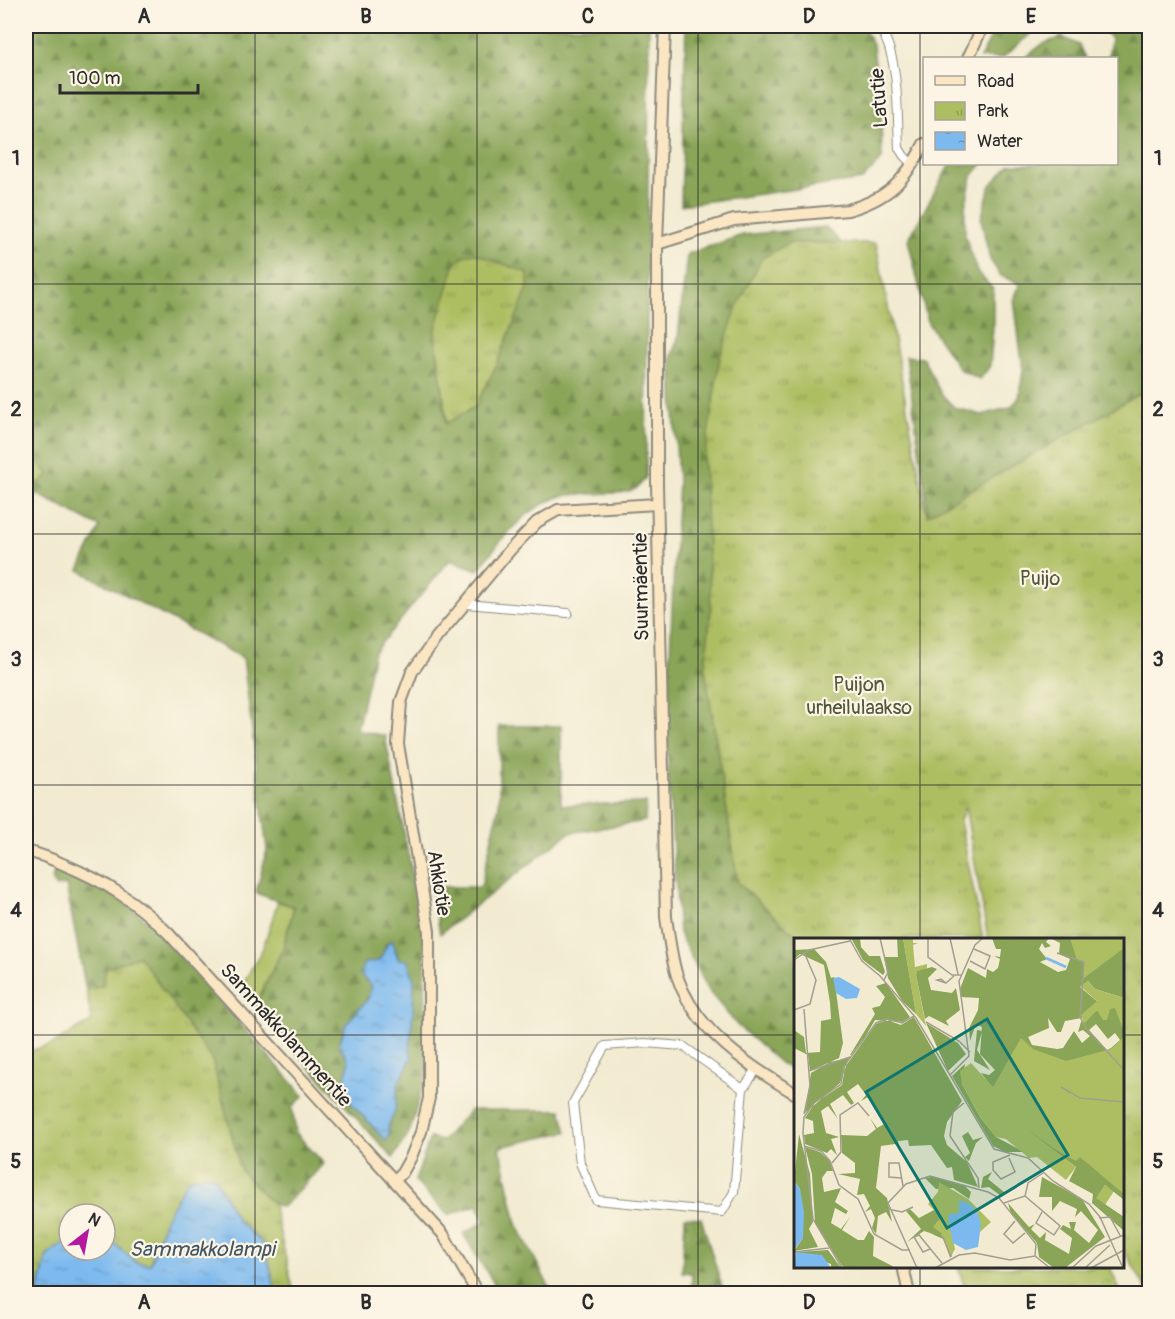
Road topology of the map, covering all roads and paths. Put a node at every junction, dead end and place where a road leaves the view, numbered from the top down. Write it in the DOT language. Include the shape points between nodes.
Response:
graph roads {
  1 [pos="665,26"];
  2 [pos="879,26"];
  3 [pos="983,26"];
  4 [pos="968,57"];
  5 [pos="923,146"];
  6 [pos="913,165"];
  7 [pos="657,244"];
  8 [pos="657,504"];
  9 [pos="466,604"];
  10 [pos="568,613"];
  11 [pos="26,851"];
  12 [pos="757,1069"];
  13 [pos="742,1089"];
  14 [pos="794,1094"];
  15 [pos="394,1181"];
  16 [pos="903,1268"];
  17 [pos="478,1293"];
  18 [pos="909,1293"];
  1 -- 7 [label="street, Suurmäentie"];
  2 -- 6 [label="street, Latutie" via="892,56 899,148"];
  3 -- 4 [label="street"];
  5 -- 6 [label="street"];
  6 -- 7 [label="street" via="897,186 882,197 849,210 734,220"];
  7 -- 8 [label="street, Suurmäentie"];
  8 -- 9 [label="street, Ahkiotie" via="558,510 537,522"];
  8 -- 12 [label="street, Suurmäentie" via="666,917 671,955 678,979 697,1014 714,1034"];
  9 -- 10 [label="street"];
  9 -- 15 [label="street, Ahkiotie" via="412,672 401,702 398,744 429,931 429,1098 411,1157"];
  11 -- 15 [label="street, Sammakkolammentie" via="95,877 148,915"];
  12 -- 13 [label="street"];
  12 -- 14 [label="street, Suurmäentie"];
  13 -- 13 [label="street" via="683,1046 605,1046 573,1103 580,1163 596,1200 722,1212 734,1192"];
  15 -- 17 [label="street, Sammakkolammentie" via="443,1234"];
  16 -- 18 [label="street"];
}
